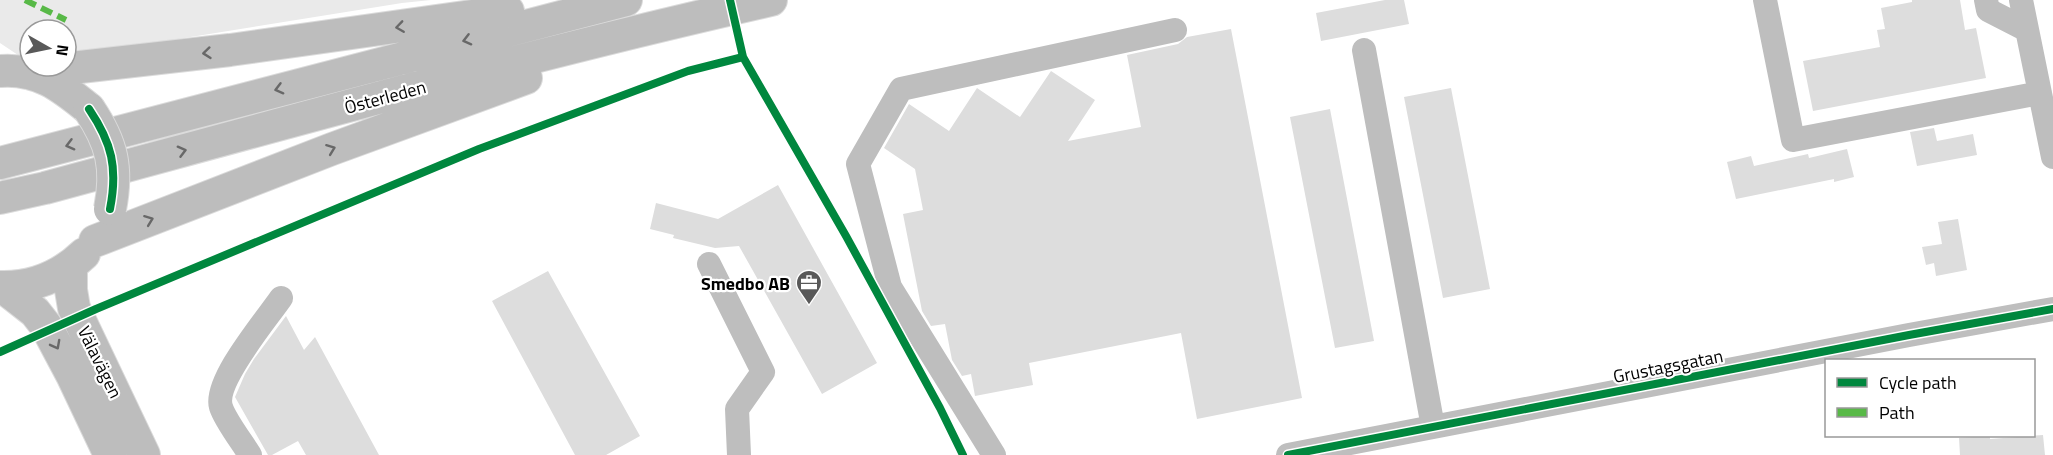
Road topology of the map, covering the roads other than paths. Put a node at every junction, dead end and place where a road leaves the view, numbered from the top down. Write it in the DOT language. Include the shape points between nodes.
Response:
graph roads {
  1 [pos="583,0"];
  2 [pos="626,0"];
  3 [pos="771,0"];
  4 [pos="1766,0"];
  5 [pos="1986,0"];
  6 [pos="2021,0"];
  7 [pos="683,20"];
  8 [pos="1175,30"];
  9 [pos="2026,30"];
  10 [pos="1364,50"];
  11 [pos="9,69"];
  12 [pos="2040,93"];
  13 [pos="2052,152"];
  14 [pos="0,163"];
  15 [pos="0,198"];
  16 [pos="95,241"];
  17 [pos="709,264"];
  18 [pos="71,266"];
  19 [pos="2,287"];
  20 [pos="281,298"];
  21 [pos="2053,309"];
  22 [pos="1433,427"];
  23 [pos="110,455"];
  24 [pos="144,455"];
  25 [pos="250,455"];
  26 [pos="739,455"];
  27 [pos="994,455"];
  28 [pos="1288,455"];
  1 -- 11 [label="main road, one-way" via="230,50"];
  2 -- 14 [label="main road, Österleden, one-way"];
  3 -- 7 [label="main road, Österleden"];
  4 -- 12 [label="street" via="1793,140"];
  5 -- 9 [label="street" via="1988,9"];
  6 -- 9 [label="street"];
  15 -- 7 [label="main road, Österleden, one-way"];
  16 -- 7 [label="main road, one-way"];
  8 -- 27 [label="street" via="901,89 858,164 890,287"];
  9 -- 12 [label="street"];
  10 -- 22 [label="street"];
  11 -- 16 [label="main road, bridge" via="61,85 89,109 101,126 114,167 114,188 110,209"];
  12 -- 13 [label="street"];
  16 -- 18 [label="main road"];
  17 -- 26 [label="street" via="764,372 737,409"];
  18 -- 19 [label="main road" via="39,282"];
  18 -- 24 [label="main road, Välavägen" via="74,308"];
  19 -- 23 [label="main road, Välavägen, one-way" via="35,312 46,326"];
  20 -- 25 [label="street" via="221,389 220,406"];
  21 -- 22 [label="street, Grustagsgatan"];
  22 -- 28 [label="street, Grustagsgatan"];
}
